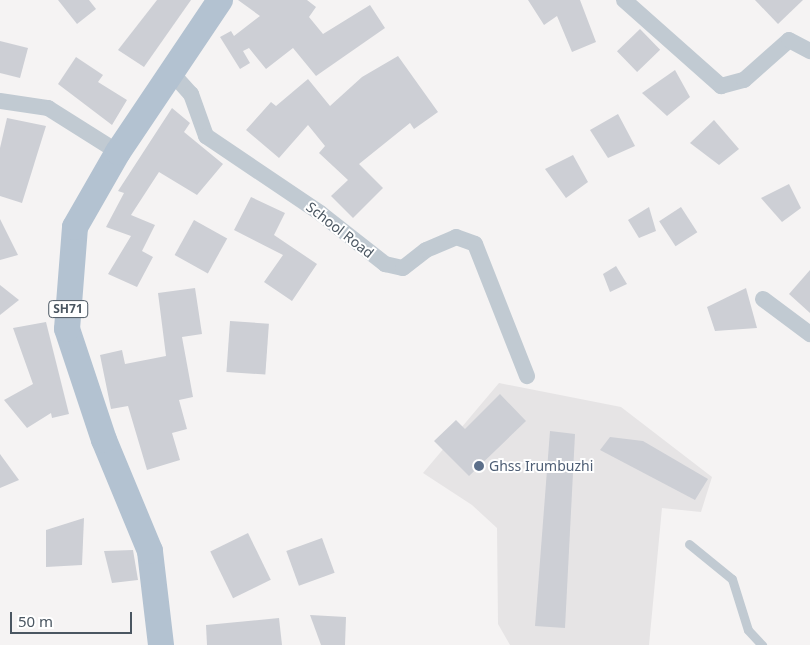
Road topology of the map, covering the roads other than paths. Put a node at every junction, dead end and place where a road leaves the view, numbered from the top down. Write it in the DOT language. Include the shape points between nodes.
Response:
graph roads {
  1 [pos="220,0"];
  2 [pos="624,0"];
  3 [pos="810,51"];
  4 [pos="170,72"];
  5 [pos="0,101"];
  6 [pos="118,152"];
  7 [pos="763,299"];
  8 [pos="810,334"];
  9 [pos="527,376"];
  10 [pos="689,544"];
  11 [pos="160,645"];
  12 [pos="762,645"];
  1 -- 4 [label="main road, SH71"];
  2 -- 3 [label="street" via="721,86 744,80 789,40"];
  4 -- 6 [label="main road, SH71"];
  4 -- 9 [label="street, School Road" via="191,94 206,136 320,213 385,264 403,268 426,250 456,237 475,244"];
  5 -- 6 [label="street" via="48,108"];
  6 -- 11 [label="main road, SH71" via="75,227 66,329 104,440 150,550"];
  7 -- 8 [label="street"];
  10 -- 12 [label="lane" via="732,579 748,630"];
}
